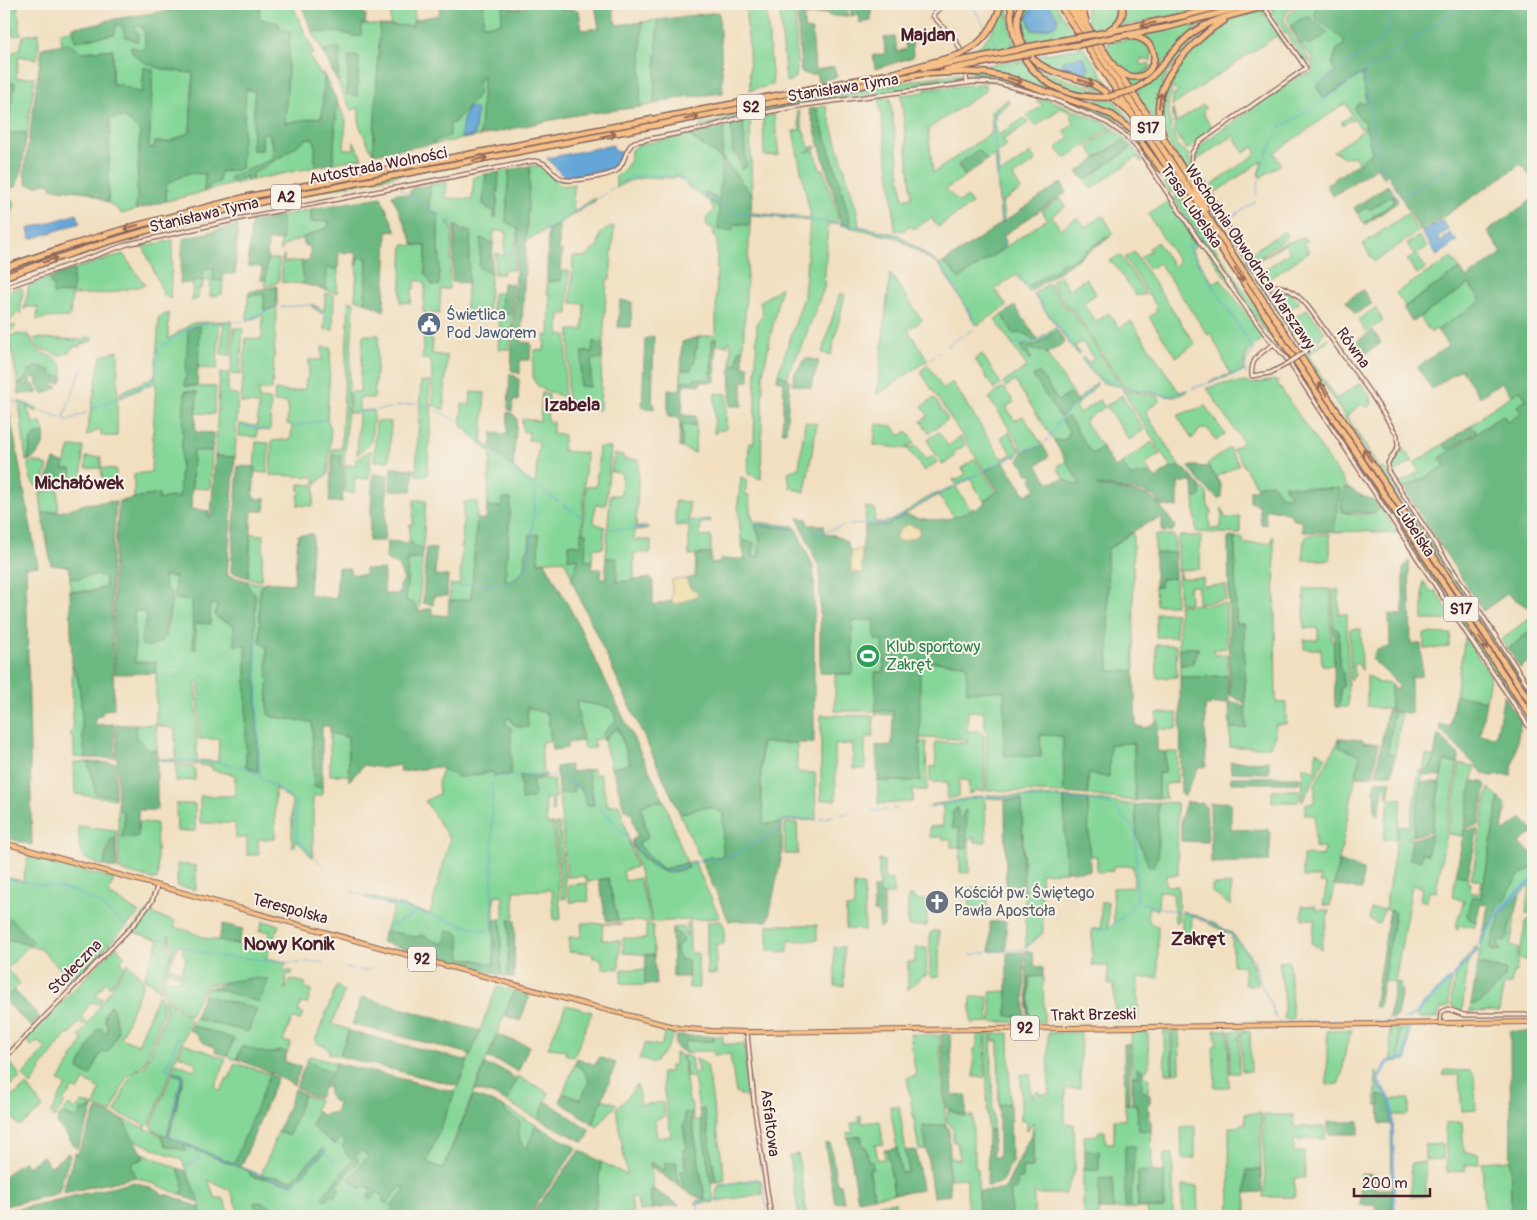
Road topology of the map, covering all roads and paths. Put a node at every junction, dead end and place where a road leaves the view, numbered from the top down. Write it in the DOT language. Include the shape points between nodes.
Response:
graph roads {
  1 [pos="947,4"];
  2 [pos="1001,4"];
  3 [pos="1011,4"];
  4 [pos="1021,4"];
  5 [pos="1059,4"];
  6 [pos="1066,4"];
  7 [pos="1072,4"];
  8 [pos="1084,4"];
  9 [pos="1122,4"];
  10 [pos="1179,4"];
  11 [pos="1206,4"];
  12 [pos="1230,4"];
  13 [pos="1253,4"];
  14 [pos="1262,4"];
  15 [pos="1274,4"];
  16 [pos="1235,16"];
  17 [pos="1090,28"];
  18 [pos="1097,34"];
  19 [pos="1123,36"];
  20 [pos="963,63"];
  21 [pos="1114,65"];
  22 [pos="967,82"];
  23 [pos="1011,86"];
  24 [pos="1134,116"];
  25 [pos="643,121"];
  26 [pos="645,128"];
  27 [pos="1169,147"];
  28 [pos="1175,178"];
  29 [pos="1212,223"];
  30 [pos="4,268"];
  31 [pos="4,276"];
  32 [pos="4,288"];
  33 [pos="1266,288"];
  34 [pos="1274,344"];
  35 [pos="1533,693"];
  36 [pos="1533,706"];
  37 [pos="1533,719"];
  38 [pos="1533,733"];
  39 [pos="4,843"];
  40 [pos="157,887"];
  41 [pos="1533,1015"];
  42 [pos="1533,1022"];
  43 [pos="1440,1023"];
  44 [pos="687,1029"];
  45 [pos="747,1032"];
  46 [pos="4,1059"];
  47 [pos="770,1216"];
  1 -- 22 [label="street" via="933,16 959,44"];
  2 -- 20 [label="highway" via="986,37"];
  3 -- 16 [label="highway, bridge" via="1017,44 1028,64 1052,85 1087,97 1108,97 1133,90 1154,76 1192,34 1213,22"];
  4 -- 24 [label="highway, one-way" via="1018,33 1034,60 1048,69 1099,87"];
  5 -- 24 [label="highway, S17"];
  6 -- 29 [label="highway, Wschodnia Obwodnica Warszawy / S17"];
  7 -- 17 [label="highway"];
  8 -- 17 [label="highway" via="1084,16"];
  9 -- 18 [label="highway" via="1120,21"];
  10 -- 11 [label="highway"];
  12 -- 18 [label="highway, S2, one-way"];
  13 -- 19 [label="highway, S2"];
  14 -- 33 [label="street, Trasa Lubelska, bridge" via="1306,68 1199,142 1191,161 1231,236"];
  15 -- 16 [label="highway"];
  27 -- 16 [label="highway, one-way" via="1160,126 1159,111 1166,78 1175,64 1207,32"];
  17 -- 21 [label="highway"];
  18 -- 20 [label="highway, S2, bridge"];
  19 -- 20 [label="highway, S2, bridge"];
  19 -- 21 [label="highway" via="1138,37 1150,44 1154,64 1147,73 1135,77 1126,75"];
  20 -- 25 [label="highway, S2"];
  26 -- 20 [label="highway, S2, one-way"];
  20 -- 28 [label="highway, one-way" via="1112,115 1133,131 1160,168"];
  21 -- 27 [label="highway"];
  22 -- 23 [label="street, Stanisława Tyma"];
  22 -- 32 [label="street, Stanisława Tyma" via="805,105 640,140 630,145 618,169 573,181 558,177 538,160 254,216 128,244"];
  23 -- 34 [label="street, Trasa Lubelska" via="1097,118 1128,138"];
  24 -- 28 [label="highway, S17"];
  25 -- 30 [label="highway, Autostrada Wolności / A2, one-way" via="246,197 135,226"];
  31 -- 26 [label="highway, Autostrada Wolności / A2, one-way" via="136,233 247,205"];
  27 -- 29 [label="highway" via="1201,197"];
  28 -- 37 [label="highway, Wschodnia Obwodnica Warszawy / S17, one-way"];
  36 -- 29 [label="highway, Wschodnia Obwodnica Warszawy / S17, one-way"];
  33 -- 34 [label="street, Trasa Lubelska, bridge" via="1307,350 1270,373 1252,376 1254,360"];
  33 -- 35 [label="street, Równa" via="1281,286 1307,305 1373,397 1397,435 1398,448 1387,470"];
  34 -- 38 [label="street, Lubelska" via="1287,359"];
  39 -- 40 [label="main road, Terespolska / 92"];
  40 -- 44 [label="main road, Terespolska / 92"];
  40 -- 46 [label="street, Stołeczna" via="152,901 135,923"];
  41 -- 43 [label="street" via="1464,1015 1448,1008 1441,1012"];
  42 -- 43 [label="main road, Trakt Brzeski / 92"];
  43 -- 45 [label="main road, Trakt Brzeski / 92"];
  44 -- 45 [label="main road, Trakt Brzeski / 92"];
  45 -- 47 [label="street, Asfaltowa"];
}
